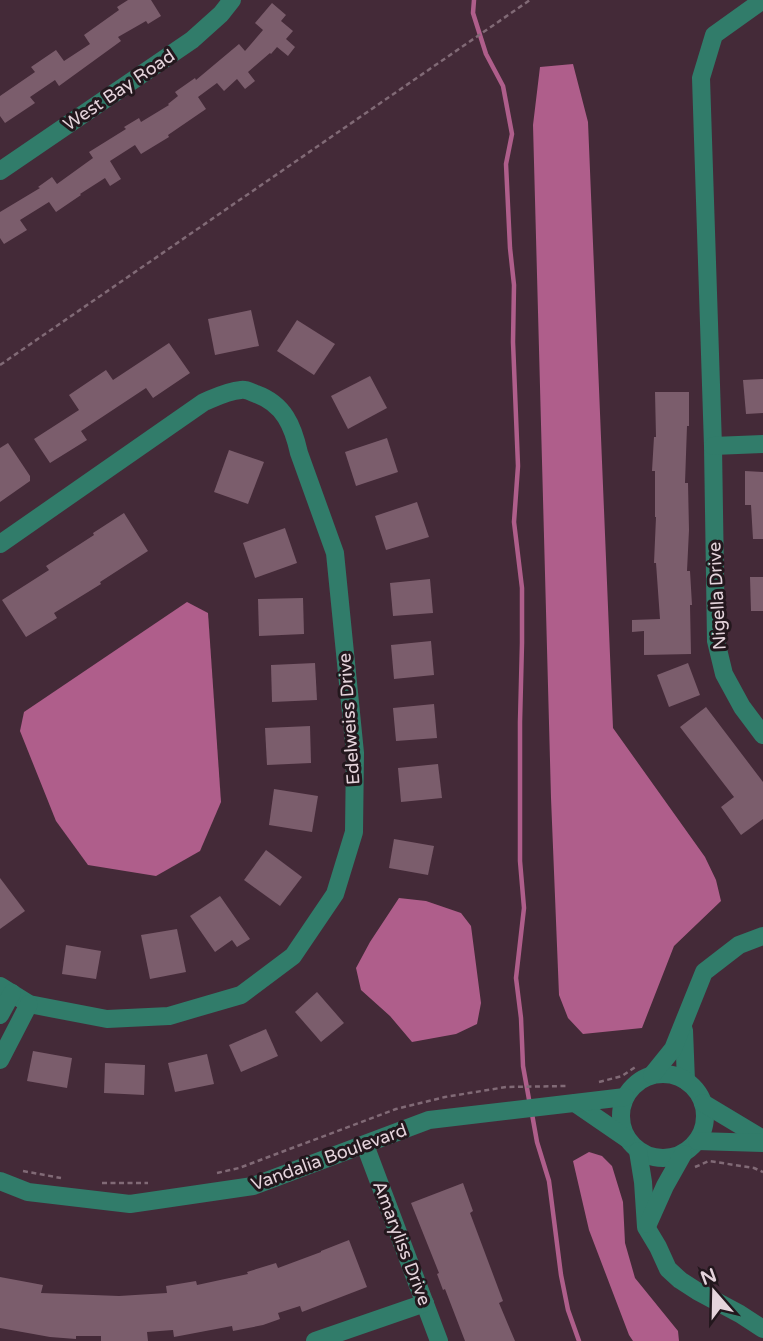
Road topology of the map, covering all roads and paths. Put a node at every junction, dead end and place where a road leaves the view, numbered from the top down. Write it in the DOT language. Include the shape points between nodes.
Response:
graph roads {
  1 [pos="232,0"];
  2 [pos="530,0"];
  3 [pos="763,0"];
  4 [pos="0,171"];
  5 [pos="0,365"];
  6 [pos="763,444"];
  7 [pos="713,446"];
  8 [pos="0,544"];
  9 [pos="763,735"];
  10 [pos="763,936"];
  11 [pos="6,989"];
  12 [pos="29,1003"];
  13 [pos="0,1015"];
  14 [pos="684,1019"];
  15 [pos="0,1060"];
  16 [pos="646,1069"];
  17 [pos="686,1081"];
  18 [pos="597,1083"];
  19 [pos="577,1085"];
  20 [pos="625,1097"];
  21 [pos="575,1103"];
  22 [pos="703,1103"];
  23 [pos="697,1141"];
  24 [pos="763,1141"];
  25 [pos="632,1144"];
  26 [pos="365,1145"];
  27 [pos="683,1154"];
  28 [pos="20,1170"];
  29 [pos="688,1172"];
  30 [pos="763,1172"];
  31 [pos="213,1174"];
  32 [pos="66,1179"];
  33 [pos="0,1181"];
  34 [pos="159,1182"];
  35 [pos="101,1183"];
  36 [pos="646,1227"];
  37 [pos="425,1303"];
  38 [pos="763,1329"];
  39 [pos="315,1341"];
  40 [pos="439,1341"];
  1 -- 4 [label="street, West Bay Road" via="192,40"];
  2 -- 5 [label="path"];
  3 -- 7 [label="street, Nigella Drive" via="714,35 701,78"];
  6 -- 7 [label="street"];
  7 -- 9 [label="street, Nigella Drive" via="716,641 724,674"];
  8 -- 12 [label="street, Edelweiss Drive" via="204,401 244,389 268,398 283,410 290,426 335,553 355,753 354,832 335,894 293,956 241,995 169,1016 107,1019"];
  10 -- 14 [label="street" via="739,945 704,972"];
  11 -- 12 [label="street, Edelweiss Drive"];
  11 -- 13 [label="street"];
  12 -- 15 [label="street"];
  14 -- 16 [label="street" via="673,1049"];
  14 -- 17 [label="street"];
  16 -- 17 [label="street"];
  16 -- 18 [label="path"];
  16 -- 20 [label="street"];
  17 -- 22 [label="street"];
  19 -- 31 [label="path" via="514,1087 445,1097"];
  20 -- 21 [label="street, Vandalia Boulevard"];
  20 -- 25 [label="street" via="621,1125"];
  21 -- 25 [label="street"];
  21 -- 26 [label="street, Vandalia Boulevard" via="429,1120"];
  22 -- 23 [label="street" via="703,1129"];
  22 -- 24 [label="street"];
  23 -- 24 [label="street"];
  23 -- 27 [label="street"];
  25 -- 27 [label="street" via="660,1159"];
  25 -- 36 [label="street" via="643,1182"];
  26 -- 33 [label="street, Vandalia Boulevard" via="253,1186 130,1204 29,1192"];
  26 -- 37 [label="street, Amaryliss Drive"];
  27 -- 36 [label="street"];
  28 -- 32 [label="path"];
  29 -- 30 [label="path" via="709,1161"];
  34 -- 35 [label="path"];
  36 -- 38 [label="street" via="668,1269 680,1280"];
  37 -- 39 [label="street"];
  37 -- 40 [label="street, Amaryliss Drive"];
}
